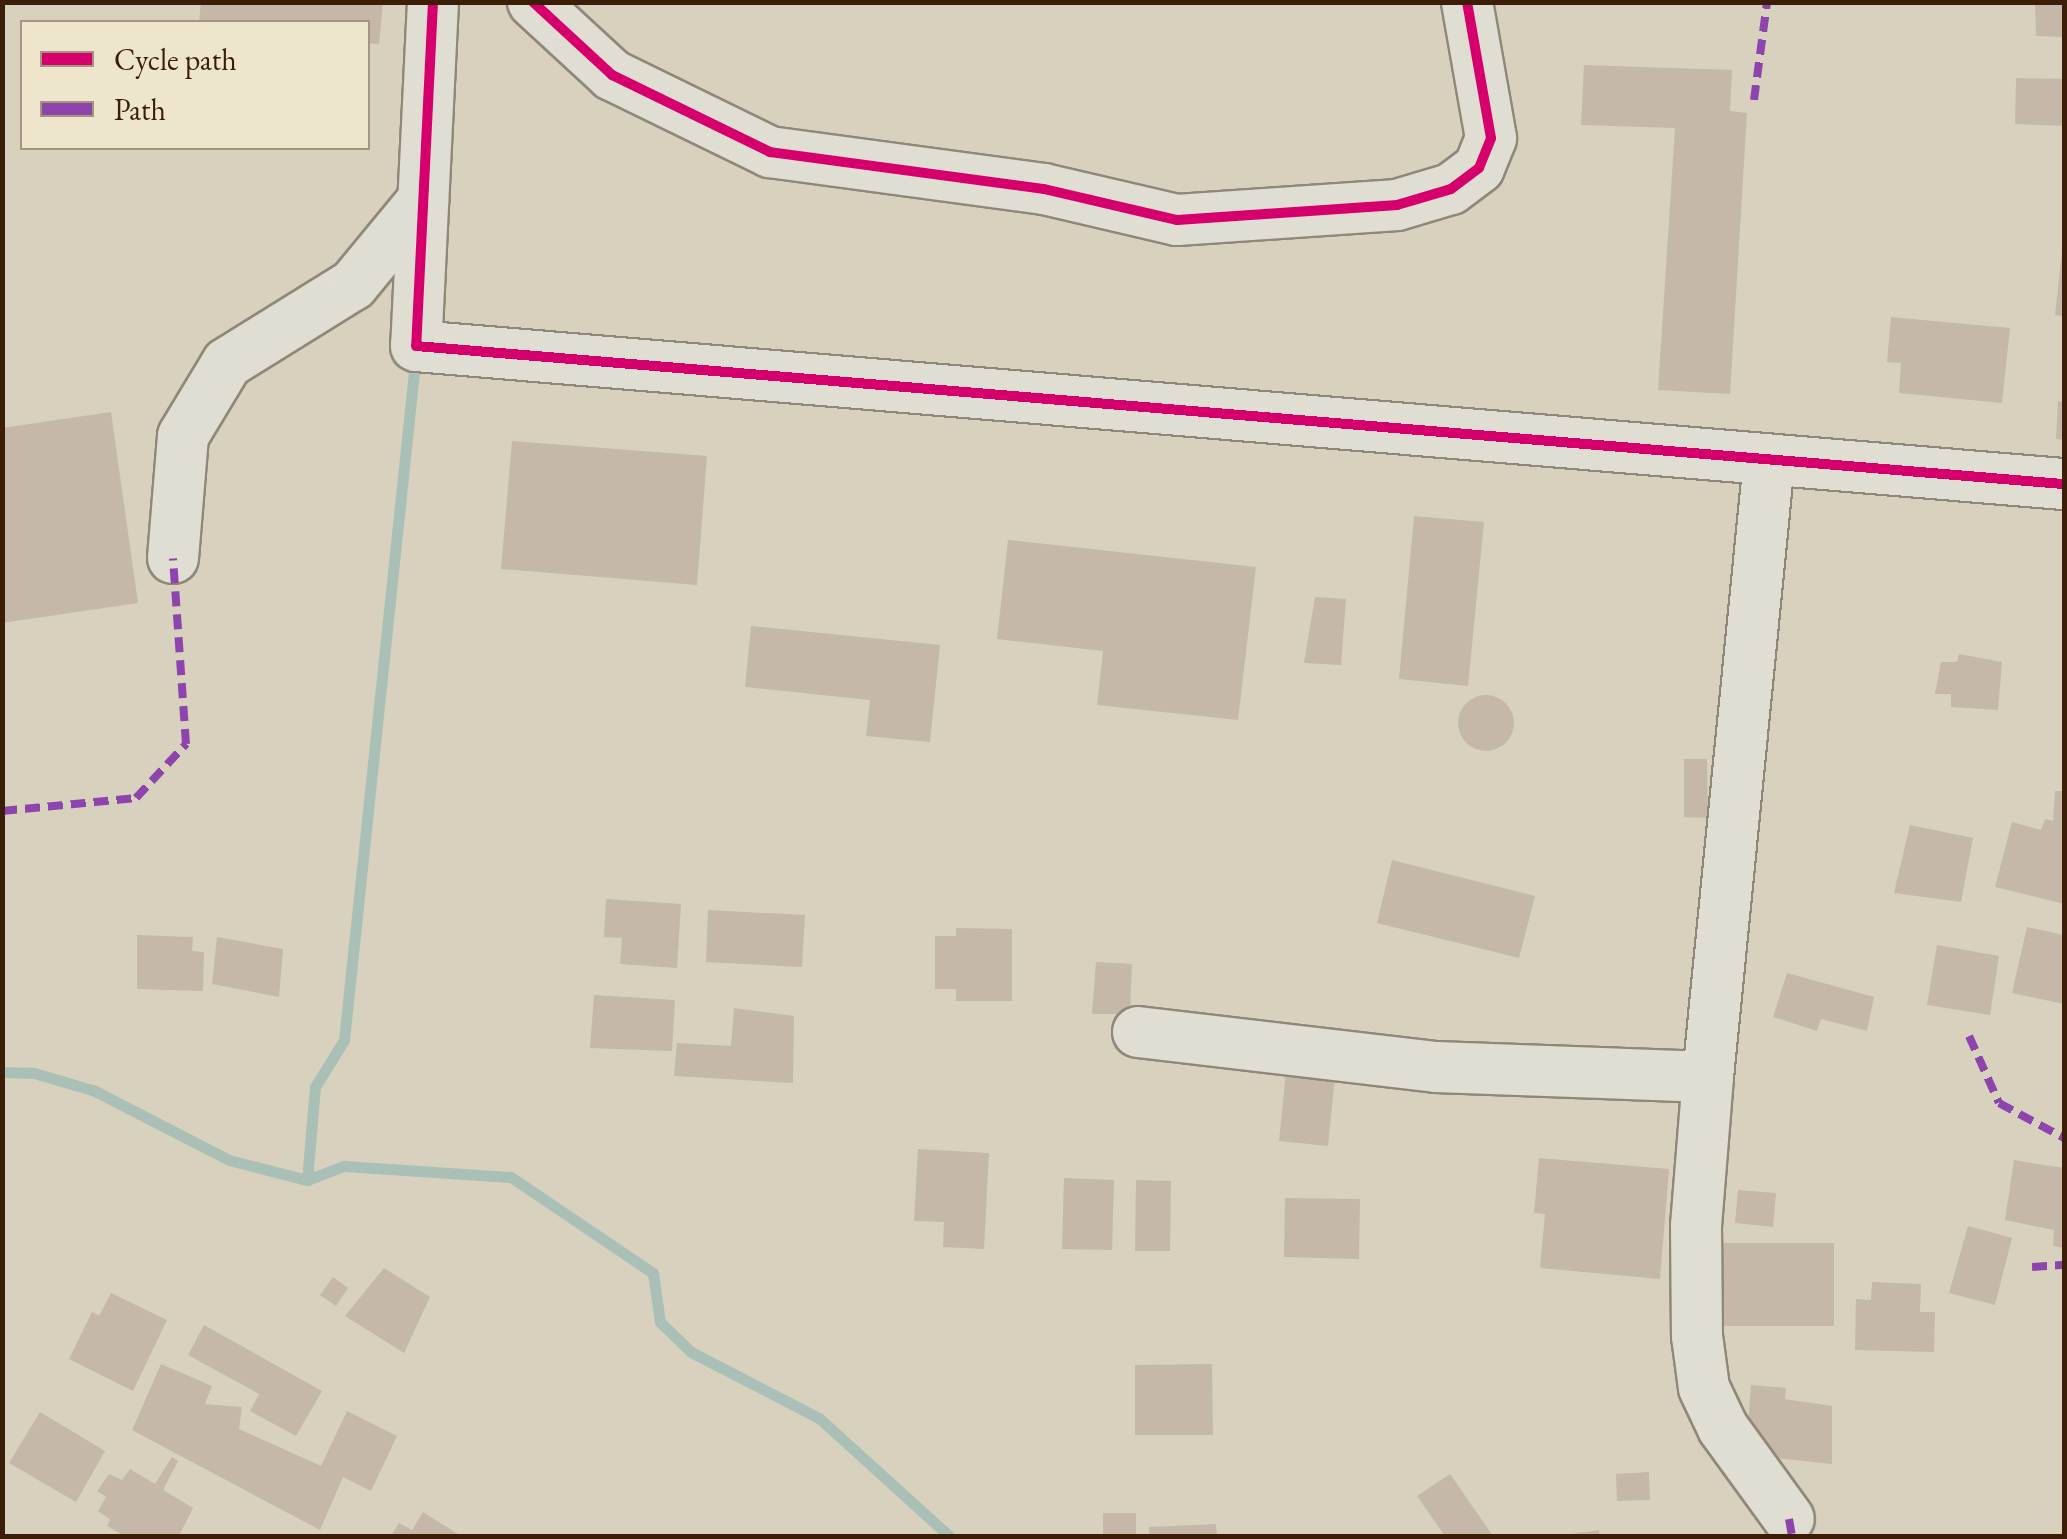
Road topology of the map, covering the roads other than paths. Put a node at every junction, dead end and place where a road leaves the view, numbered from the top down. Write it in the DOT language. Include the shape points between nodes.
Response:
graph roads {
  1 [pos="433,2"];
  2 [pos="534,2"];
  3 [pos="1467,2"];
  4 [pos="423,200"];
  5 [pos="1769,461"];
  6 [pos="2064,484"];
  7 [pos="173,558"];
  8 [pos="1138,1032"];
  9 [pos="1708,1076"];
  10 [pos="1789,1519"];
  1 -- 4 [label="street"];
  2 -- 3 [label="street" via="612,75 770,152 1044,189 1177,220 1397,206 1450,189 1479,168 1492,138"];
  4 -- 5 [label="street" via="416,346"];
  4 -- 7 [label="street" via="353,285 228,363 183,436"];
  5 -- 6 [label="street"];
  5 -- 9 [label="street"];
  8 -- 9 [label="street" via="1436,1067"];
  9 -- 10 [label="street" via="1696,1225 1704,1388 1722,1428"];
}
